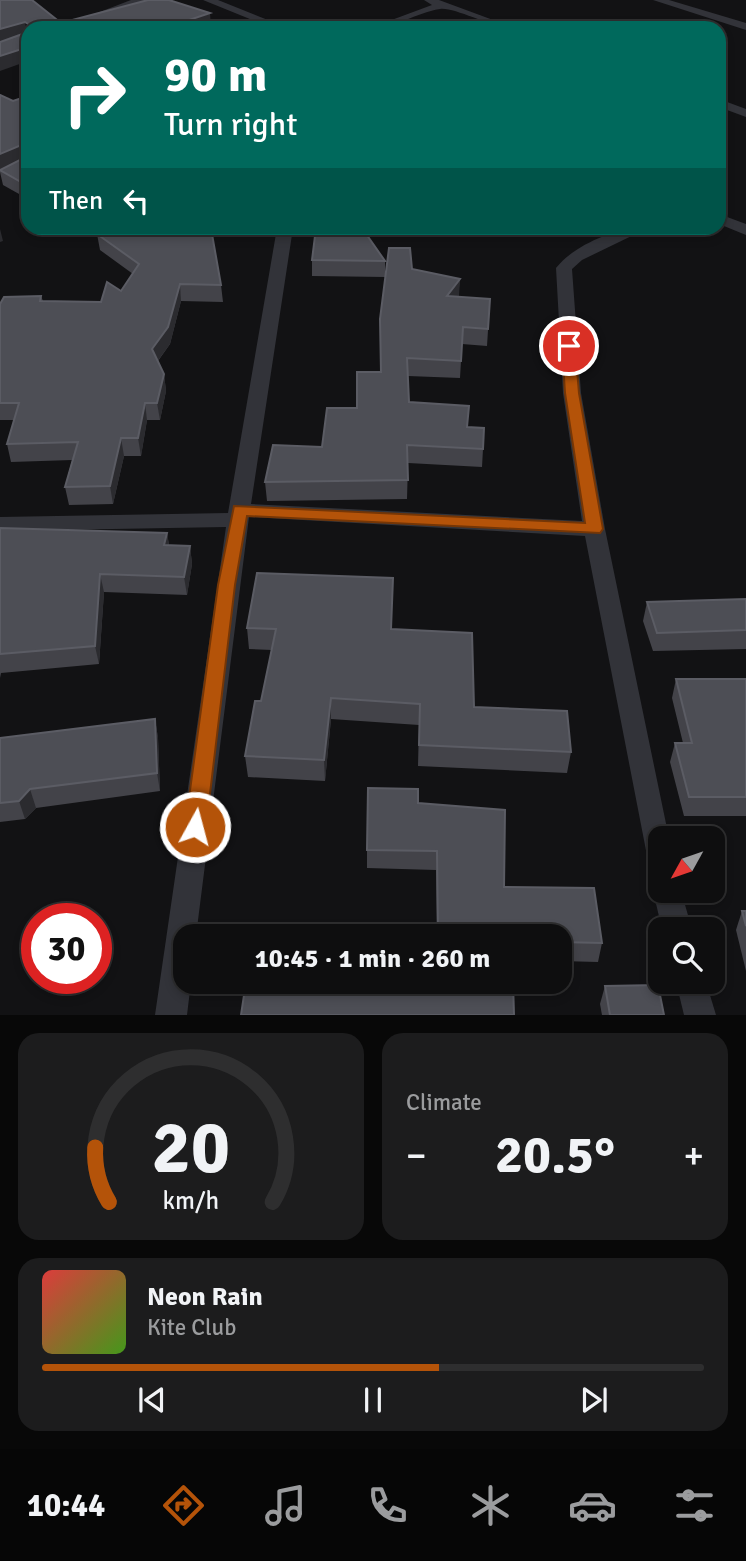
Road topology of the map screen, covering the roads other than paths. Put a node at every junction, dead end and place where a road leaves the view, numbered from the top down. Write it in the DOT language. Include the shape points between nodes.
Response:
graph roads {
  1 [pos="141,0"];
  2 [pos="208,0"];
  3 [pos="429,0"];
  4 [pos="658,0"];
  5 [pos="441,5"];
  6 [pos="83,21"];
  7 [pos="264,21"];
  8 [pos="396,21"];
  9 [pos="488,21"];
  10 [pos="746,27"];
  11 [pos="726,106"];
  12 [pos="746,113"];
  13 [pos="726,221"];
  14 [pos="746,230"];
  15 [pos="284,235"];
  16 [pos="625,235"];
  17 [pos="238,515"];
  18 [pos="0,524"];
  19 [pos="594,529"];
  20 [pos="653,826"];
  21 [pos="694,994"];
  22 [pos="171,1015"];
  23 [pos="700,1015"];
  1 -- 6 [label="street"];
  2 -- 7 [label="street"];
  3 -- 5 [label="street"];
  4 -- 10 [label="street"];
  5 -- 8 [label="street"];
  5 -- 9 [label="street"];
  11 -- 12 [label="street"];
  13 -- 14 [label="street"];
  15 -- 17 [label="street"];
  16 -- 19 [label="street" via="576,257 565,268 572,393"];
  17 -- 18 [label="street"];
  17 -- 19 [label="street"];
  17 -- 22 [label="street"];
  19 -- 20 [label="street"];
  21 -- 23 [label="street"];
}
